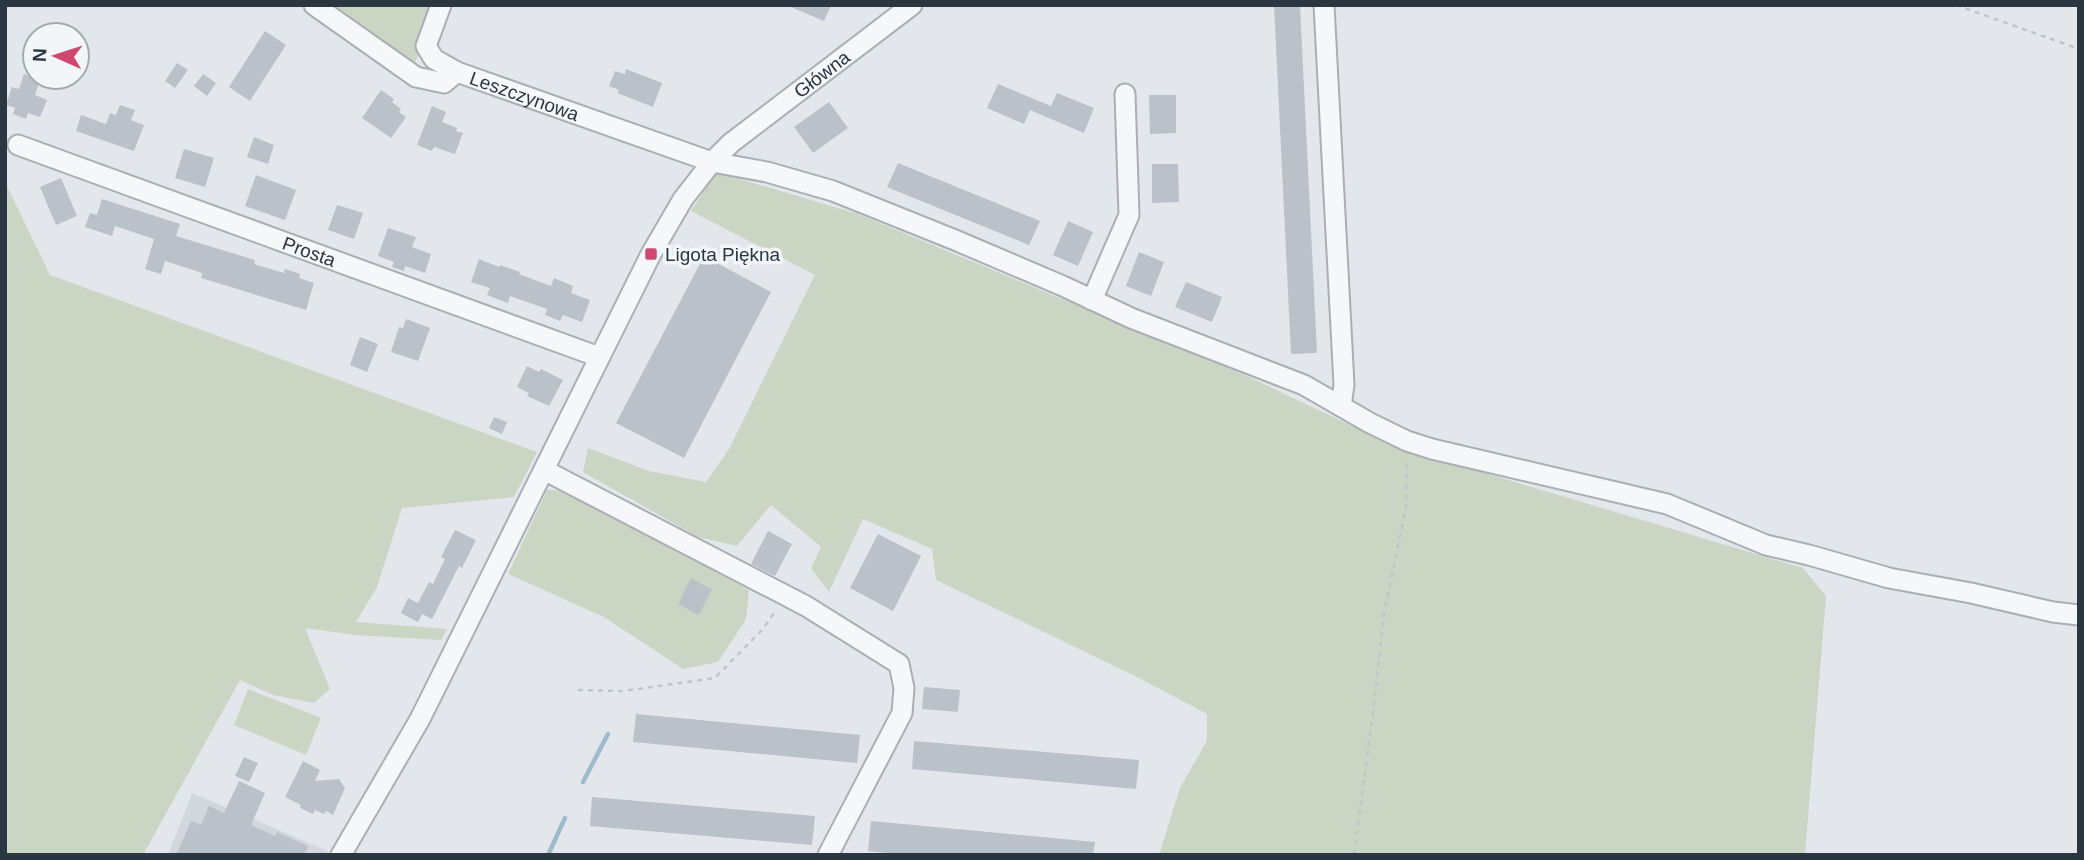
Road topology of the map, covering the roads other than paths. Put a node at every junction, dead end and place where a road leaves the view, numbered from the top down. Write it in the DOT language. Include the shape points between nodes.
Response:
graph roads {
  1 [pos="314,5"];
  2 [pos="440,5"];
  3 [pos="912,5"];
  4 [pos="1324,5"];
  5 [pos="457,72"];
  6 [pos="1125,94"];
  7 [pos="18,145"];
  8 [pos="712,162"];
  9 [pos="1092,300"];
  10 [pos="599,357"];
  11 [pos="1341,406"];
  12 [pos="544,470"];
  13 [pos="2079,615"];
  14 [pos="341,855"];
  15 [pos="828,855"];
  1 -- 5 [label="street, Leszczynowa" via="416,77 444,83"];
  2 -- 5 [label="street" via="426,46 435,60"];
  3 -- 8 [label="street, Główna"];
  4 -- 11 [label="street" via="1344,385"];
  5 -- 8 [label="street, Leszczynowa"];
  6 -- 9 [label="street" via="1129,215"];
  7 -- 10 [label="street, Prosta"];
  8 -- 9 [label="street, Leszczynowa" via="823,188"];
  8 -- 10 [label="street" via="651,254"];
  9 -- 11 [label="street, Leszczynowa" via="1304,385"];
  10 -- 12 [label="street"];
  11 -- 13 [label="street, Leszczynowa" via="1407,441 1667,504 1766,545 1889,578"];
  12 -- 14 [label="street" via="420,719"];
  12 -- 15 [label="street" via="785,595 900,664 902,713"];
}
